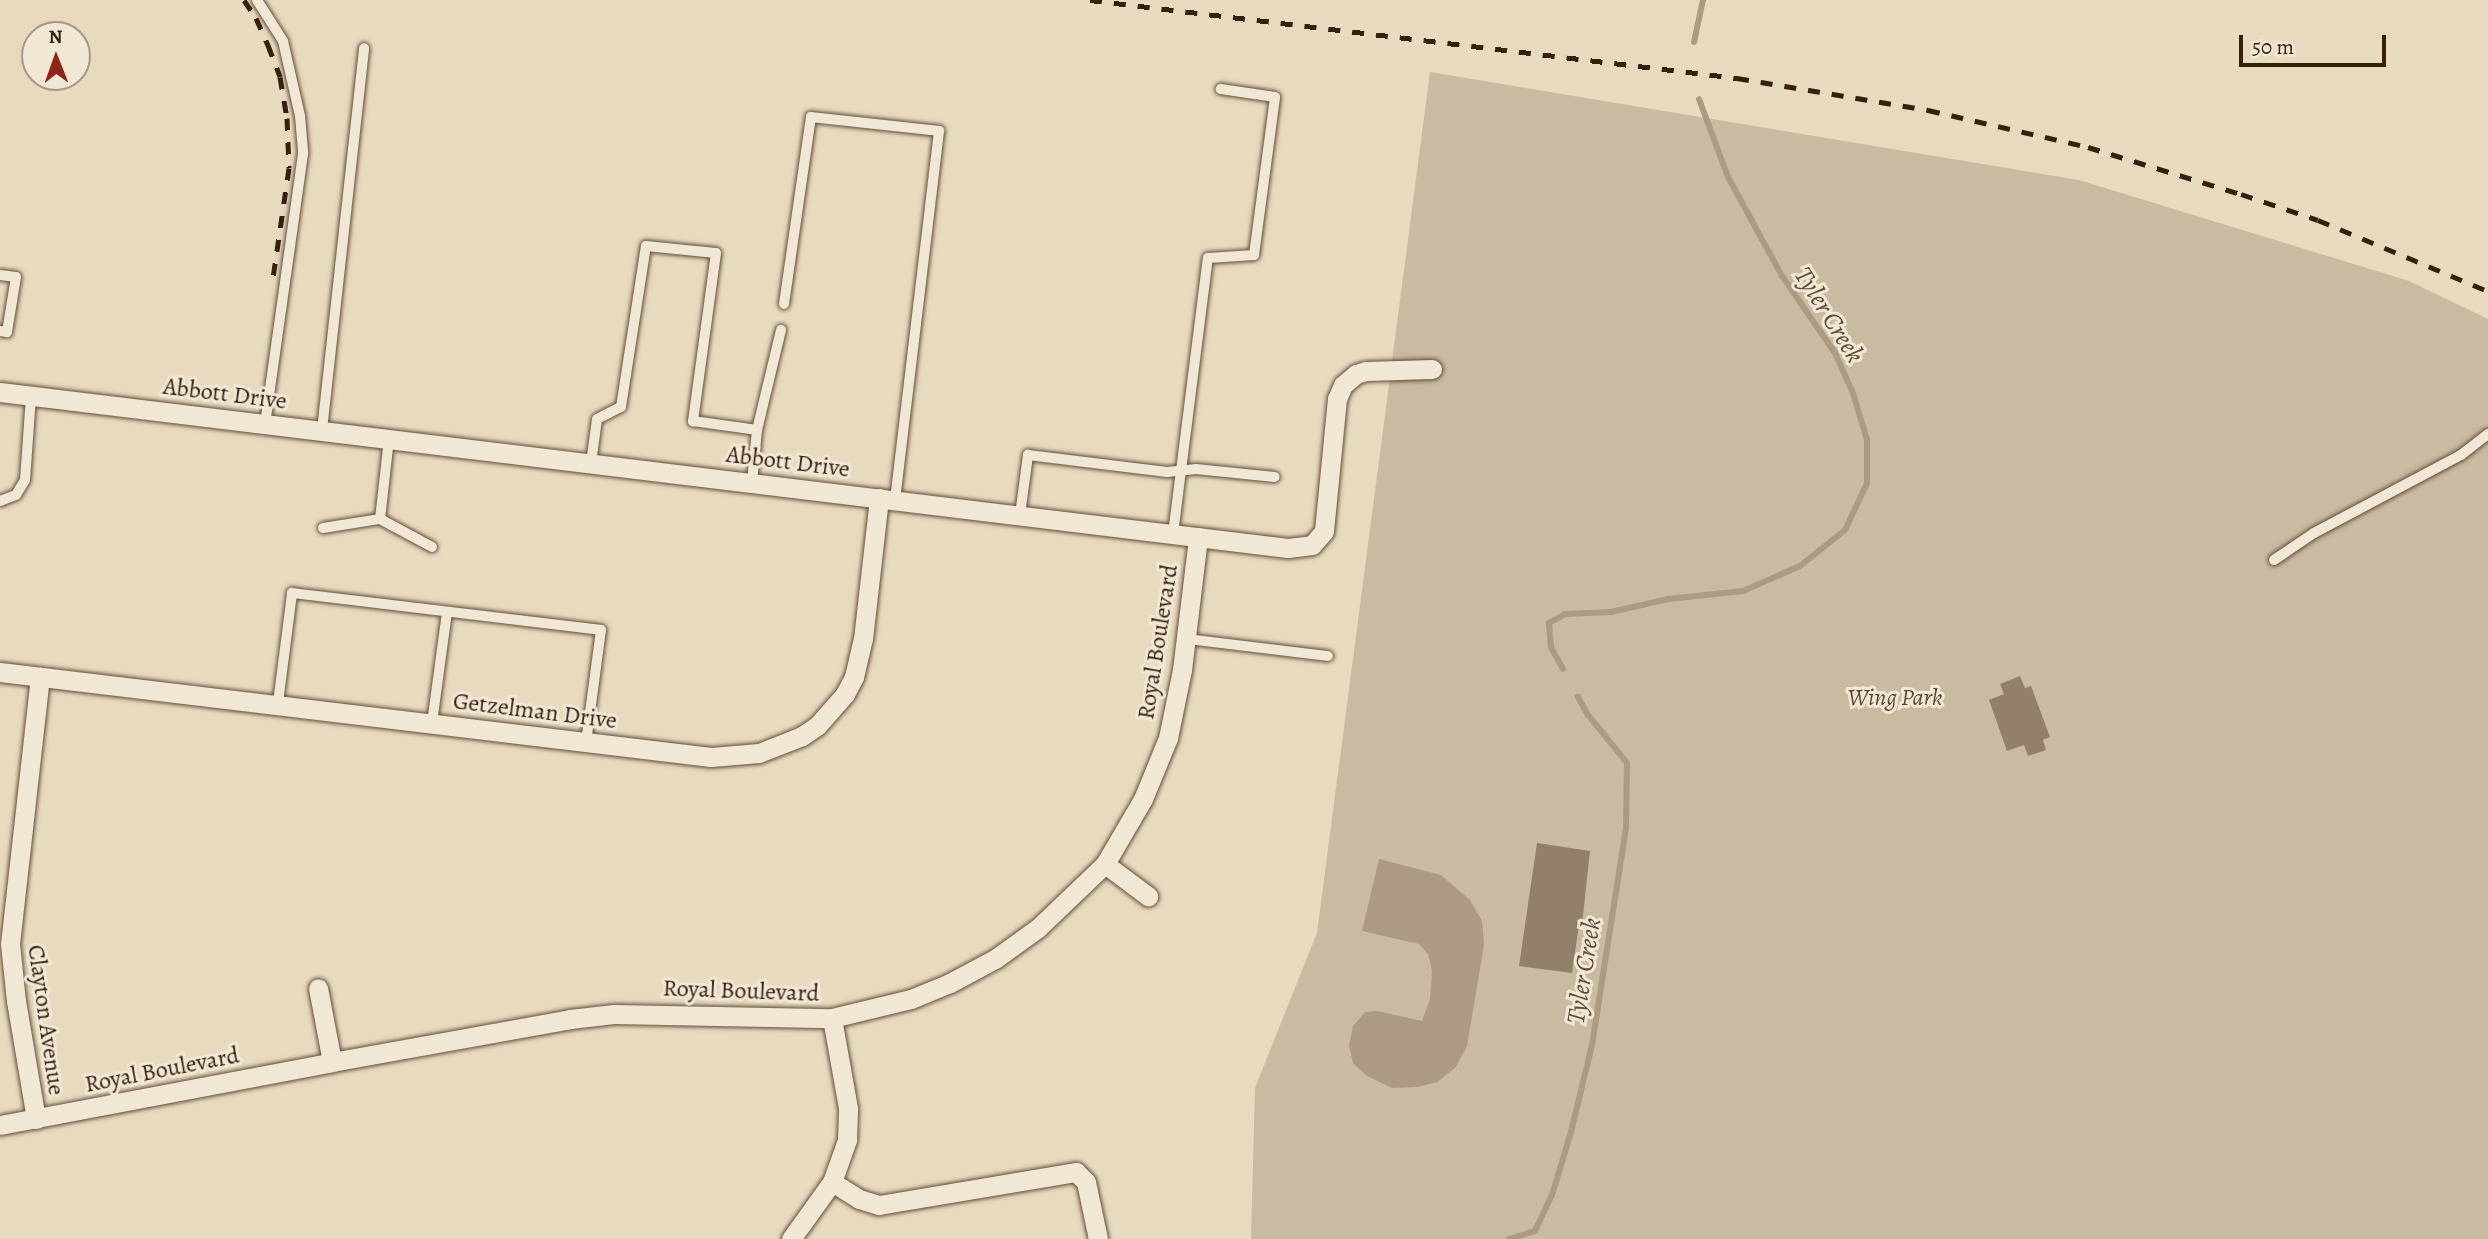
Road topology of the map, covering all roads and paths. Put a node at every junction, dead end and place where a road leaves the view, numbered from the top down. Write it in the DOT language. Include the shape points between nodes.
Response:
graph roads {
  1 [pos="257,0"];
  2 [pos="364,48"];
  3 [pos="1221,89"];
  4 [pos="0,275"];
  5 [pos="784,304"];
  6 [pos="781,330"];
  7 [pos="4,331"];
  8 [pos="1432,369"];
  9 [pos="0,392"];
  10 [pos="31,396"];
  11 [pos="265,424"];
  12 [pos="322,430"];
  13 [pos="757,430"];
  14 [pos="2488,434"];
  15 [pos="389,439"];
  16 [pos="591,463"];
  17 [pos="1181,470"];
  18 [pos="1275,477"];
  19 [pos="752,482"];
  20 [pos="887,499"];
  21 [pos="0,501"];
  22 [pos="1020,515"];
  23 [pos="380,519"];
  24 [pos="323,528"];
  25 [pos="1173,534"];
  26 [pos="1198,537"];
  27 [pos="432,547"];
  28 [pos="2274,560"];
  29 [pos="447,611"];
  30 [pos="1187,639"];
  31 [pos="1328,656"];
  32 [pos="0,672"];
  33 [pos="40,677"];
  34 [pos="278,703"];
  35 [pos="432,723"];
  36 [pos="586,743"];
  37 [pos="1105,864"];
  38 [pos="1148,896"];
  39 [pos="318,988"];
  40 [pos="832,1018"];
  41 [pos="332,1062"];
  42 [pos="36,1119"];
  43 [pos="0,1125"];
  44 [pos="832,1182"];
  45 [pos="791,1239"];
  46 [pos="1098,1239"];
  1 -- 11 [label="lane" via="283,41 303,154"];
  2 -- 12 [label="lane"];
  3 -- 17 [label="lane" via="1275,97 1254,255 1208,258"];
  4 -- 7 [label="lane" via="16,277"];
  5 -- 20 [label="lane" via="811,117 939,131"];
  6 -- 13 [label="lane"];
  8 -- 26 [label="street, Abbott Drive" via="1366,371 1343,385 1337,399 1325,524 1317,542 1288,548"];
  9 -- 10 [label="street, Abbott Drive"];
  10 -- 11 [label="street, Abbott Drive"];
  10 -- 21 [label="lane" via="25,480 16,495"];
  11 -- 12 [label="street, Abbott Drive"];
  12 -- 15 [label="street, Abbott Drive"];
  13 -- 16 [label="lane" via="693,421 716,253 646,246 621,407 597,419"];
  13 -- 19 [label="lane"];
  14 -- 28 [label="lane" via="2461,455 2314,533"];
  15 -- 16 [label="street, Abbott Drive"];
  15 -- 23 [label="lane"];
  16 -- 19 [label="street, Abbott Drive"];
  17 -- 18 [label="lane"];
  17 -- 22 [label="lane" via="1028,455"];
  17 -- 25 [label="lane"];
  19 -- 20 [label="street, Abbott Drive"];
  20 -- 22 [label="street, Abbott Drive"];
  20 -- 36 [label="street, Getzelman Drive" via="859,661 845,694 817,726 783,745 735,757"];
  22 -- 25 [label="street, Abbott Drive"];
  23 -- 24 [label="lane"];
  23 -- 27 [label="lane"];
  25 -- 26 [label="street, Abbott Drive"];
  26 -- 30 [label="street, Royal Boulevard"];
  29 -- 34 [label="lane" via="292,593"];
  29 -- 35 [label="lane"];
  29 -- 36 [label="lane" via="601,630"];
  30 -- 31 [label="lane"];
  30 -- 37 [label="street, Royal Boulevard" via="1168,737 1143,799"];
  32 -- 33 [label="street, Getzelman Drive"];
  33 -- 34 [label="street, Getzelman Drive"];
  33 -- 42 [label="street, Clayton Avenue" via="10,944"];
  34 -- 35 [label="street, Getzelman Drive"];
  35 -- 36 [label="street, Getzelman Drive"];
  37 -- 38 [label="street"];
  37 -- 40 [label="street, Royal Boulevard" via="1038,928 995,959 911,999"];
  39 -- 41 [label="street"];
  40 -- 41 [label="street, Royal Boulevard" via="614,1014"];
  40 -- 44 [label="street" via="848,1126 843,1157"];
  41 -- 42 [label="street, Royal Boulevard"];
  42 -- 43 [label="street, Royal Boulevard"];
  44 -- 45 [label="street"];
  44 -- 46 [label="street" via="879,1205 1076,1171 1086,1182"];
}
